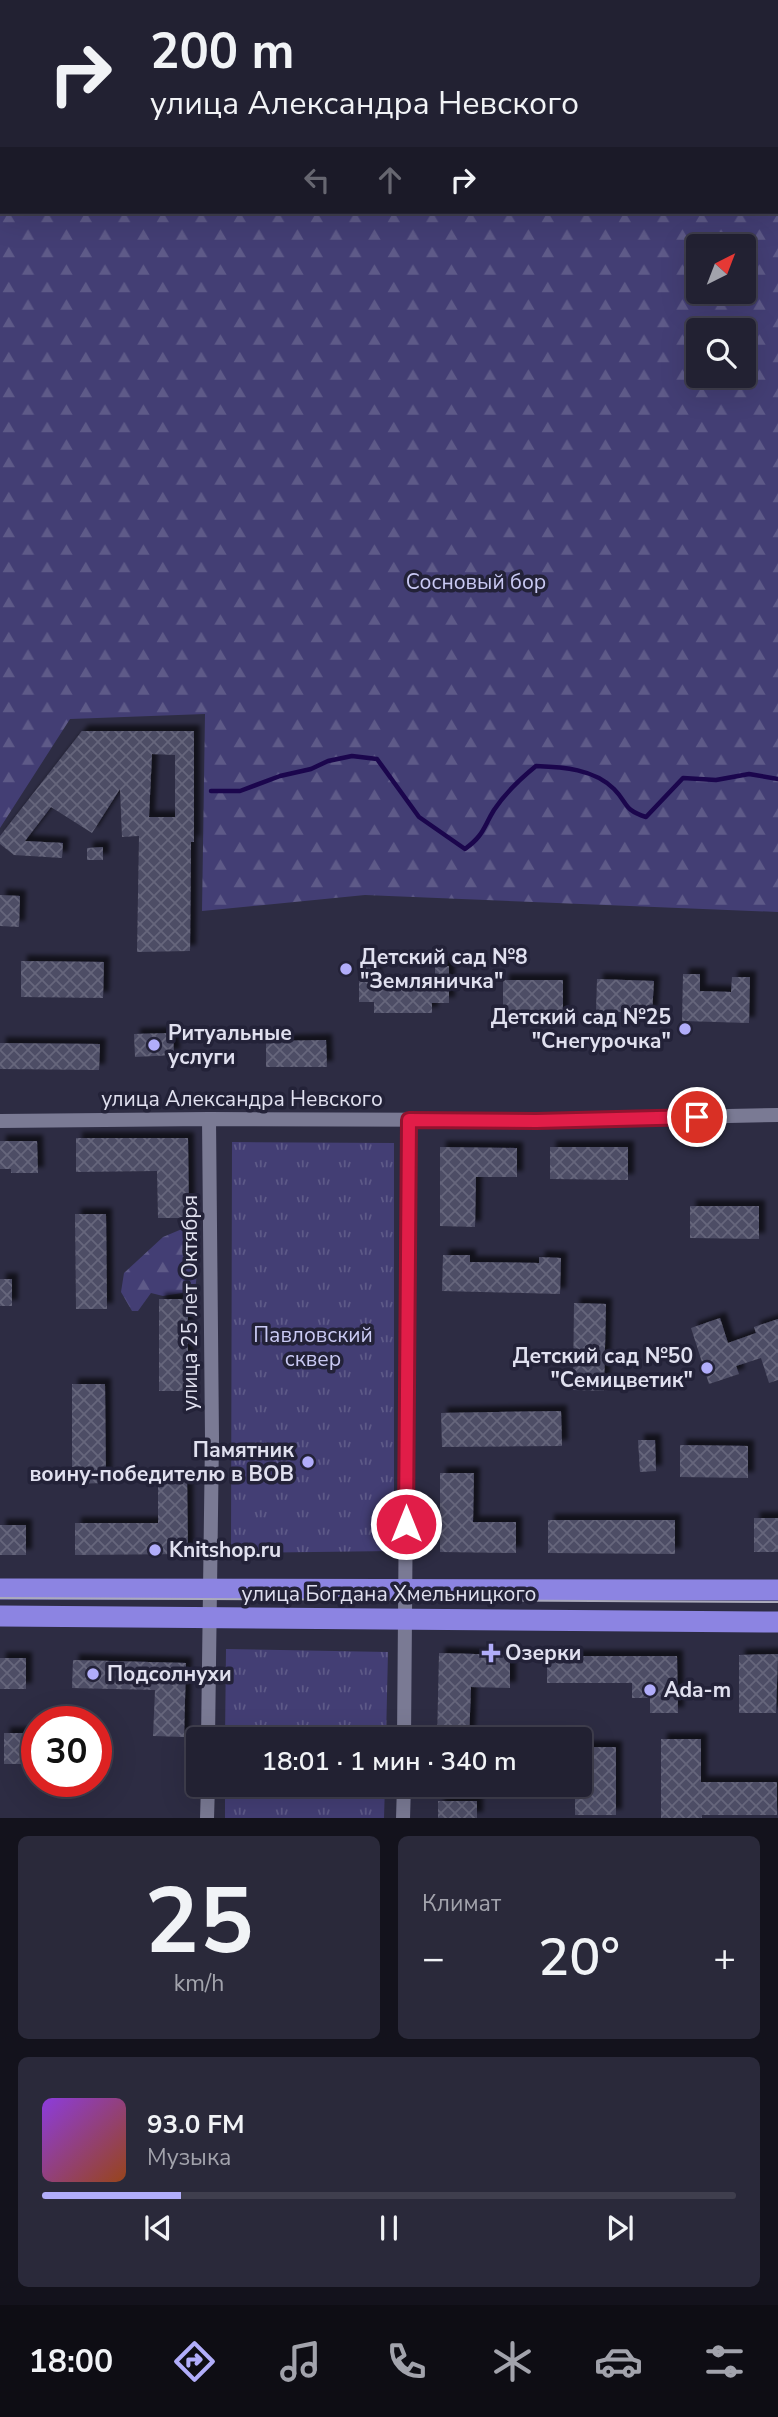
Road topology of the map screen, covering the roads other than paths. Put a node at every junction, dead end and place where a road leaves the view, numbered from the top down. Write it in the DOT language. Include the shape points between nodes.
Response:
graph roads {
  1 [pos="778,1115"];
  2 [pos="209,1119"];
  3 [pos="409,1120"];
  4 [pos="0,1121"];
  5 [pos="0,1589"];
  6 [pos="209,1589"];
  7 [pos="406,1589"];
  8 [pos="778,1590"];
  9 [pos="0,1616"];
  10 [pos="209,1617"];
  11 [pos="405,1618"];
  12 [pos="778,1622"];
  13 [pos="208,1727"];
  14 [pos="404,1727"];
  15 [pos="208,1797"];
  16 [pos="404,1797"];
  17 [pos="207,1818"];
  18 [pos="403,1818"];
  1 -- 3 [label="street, улица Александра Невского"];
  2 -- 3 [label="street, улица Александра Невского"];
  2 -- 4 [label="street, улица Александра Невского"];
  2 -- 6 [label="street, улица 25 лет Октября"];
  3 -- 7 [label="street"];
  5 -- 6 [label="highway, улица Богдана Хмельницкого"];
  6 -- 7 [label="highway, улица Богдана Хмельницкого"];
  6 -- 10 [label="street, улица 25 лет Октября"];
  7 -- 8 [label="highway, улица Богдана Хмельницкого"];
  7 -- 11 [label="street"];
  9 -- 10 [label="highway, улица Богдана Хмельницкого"];
  10 -- 11 [label="highway, улица Богдана Хмельницкого"];
  10 -- 13 [label="street, улица 25 лет Октября"];
  11 -- 12 [label="highway, улица Богдана Хмельницкого"];
  11 -- 14 [label="street"];
  15 -- 17 [label="street"];
  16 -- 18 [label="street"];
}
